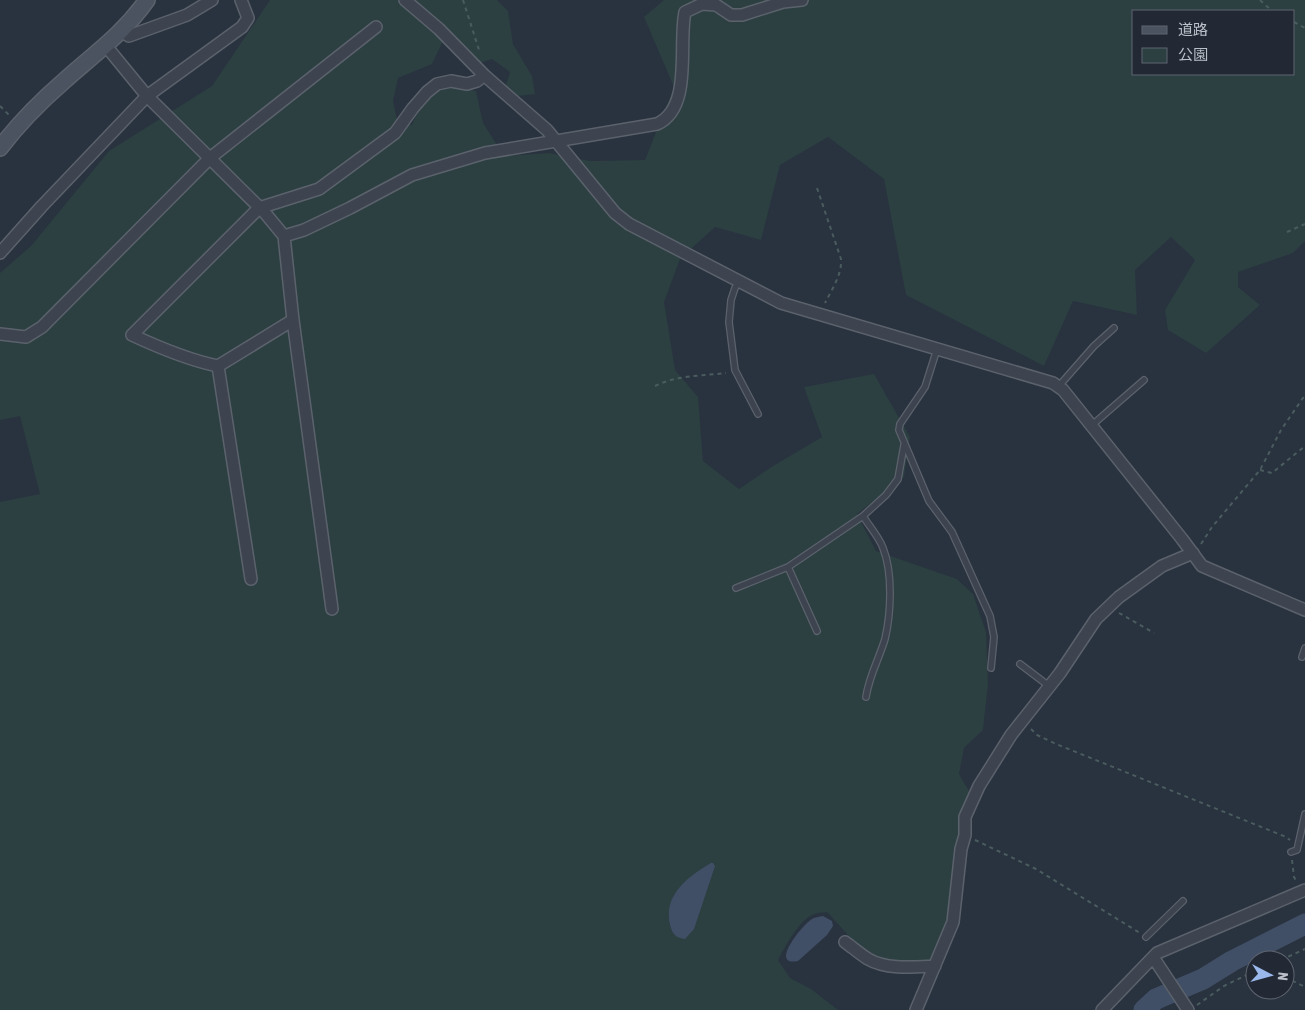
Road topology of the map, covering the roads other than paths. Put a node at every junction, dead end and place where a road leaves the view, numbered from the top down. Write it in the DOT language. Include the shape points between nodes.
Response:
graph roads {
  1 [pos="147,0"];
  2 [pos="212,0"];
  3 [pos="241,0"];
  4 [pos="405,0"];
  5 [pos="802,0"];
  6 [pos="376,27"];
  7 [pos="121,31"];
  8 [pos="106,46"];
  9 [pos="484,75"];
  10 [pos="147,96"];
  11 [pos="556,140"];
  12 [pos="0,148"];
  13 [pos="210,158"];
  14 [pos="259,208"];
  15 [pos="284,236"];
  16 [pos="2,247"];
  17 [pos="740,281"];
  18 [pos="293,320"];
  19 [pos="1114,328"];
  20 [pos="0,334"];
  21 [pos="937,349"];
  22 [pos="218,366"];
  23 [pos="1144,380"];
  24 [pos="1058,387"];
  25 [pos="758,414"];
  26 [pos="1091,426"];
  27 [pos="904,444"];
  28 [pos="863,516"];
  29 [pos="1193,553"];
  30 [pos="788,566"];
  31 [pos="251,579"];
  32 [pos="736,588"];
  33 [pos="332,608"];
  34 [pos="1305,610"];
  35 [pos="818,630"];
  36 [pos="1305,648"];
  37 [pos="1302,657"];
  38 [pos="1020,664"];
  39 [pos="991,668"];
  40 [pos="1048,686"];
  41 [pos="866,697"];
  42 [pos="1305,814"];
  43 [pos="1291,852"];
  44 [pos="1304,891"];
  45 [pos="1182,900"];
  46 [pos="1146,937"];
  47 [pos="845,942"];
  48 [pos="1155,960"];
  49 [pos="935,966"];
  50 [pos="1189,1006"];
  51 [pos="916,1010"];
  52 [pos="1102,1010"];
  1 -- 7 [label="street"];
  2 -- 7 [label="street" via="188,15 129,36"];
  3 -- 10 [label="street" via="248,18 242,27"];
  4 -- 9 [label="street"];
  5 -- 11 [label="street" via="742,14 731,14 716,5 702,4 685,12 680,86 676,105 664,121"];
  6 -- 13 [label="street"];
  7 -- 8 [label="street"];
  8 -- 10 [label="street"];
  8 -- 12 [label="street" via="40,103"];
  9 -- 11 [label="street"];
  9 -- 14 [label="street" via="467,84 451,81 437,84 413,108 395,133 319,189"];
  10 -- 13 [label="street"];
  10 -- 16 [label="street"];
  11 -- 15 [label="street" via="484,153 412,175 304,230"];
  11 -- 17 [label="street" via="615,213"];
  13 -- 14 [label="street"];
  13 -- 20 [label="street" via="42,327 26,337"];
  14 -- 15 [label="street"];
  14 -- 22 [label="street" via="132,335 199,362"];
  15 -- 18 [label="street"];
  17 -- 21 [label="street" via="781,303"];
  17 -- 25 [label="lane" via="731,300 729,322 735,370"];
  18 -- 22 [label="street"];
  18 -- 33 [label="street"];
  19 -- 24 [label="lane"];
  21 -- 24 [label="street"];
  21 -- 27 [label="lane" via="925,388 900,424"];
  22 -- 31 [label="street"];
  23 -- 26 [label="lane"];
  24 -- 26 [label="street"];
  26 -- 29 [label="street"];
  27 -- 28 [label="lane" via="898,479"];
  27 -- 39 [label="lane" via="929,502 952,532 990,616 994,637"];
  28 -- 30 [label="lane"];
  28 -- 41 [label="lane" via="883,546 890,595 884,640 868,681"];
  29 -- 34 [label="street" via="1202,566"];
  29 -- 40 [label="street" via="1162,566 1118,597 1096,619"];
  30 -- 32 [label="lane"];
  30 -- 35 [label="lane"];
  36 -- 37 [label="lane"];
  38 -- 40 [label="lane"];
  40 -- 49 [label="street" via="979,786 965,817 953,922"];
  42 -- 43 [label="lane" via="1296,850"];
  44 -- 52 [label="street" via="1158,954"];
  45 -- 46 [label="lane"];
  47 -- 49 [label="street" via="869,960 888,965"];
  48 -- 50 [label="street"];
  49 -- 51 [label="street"];
}
